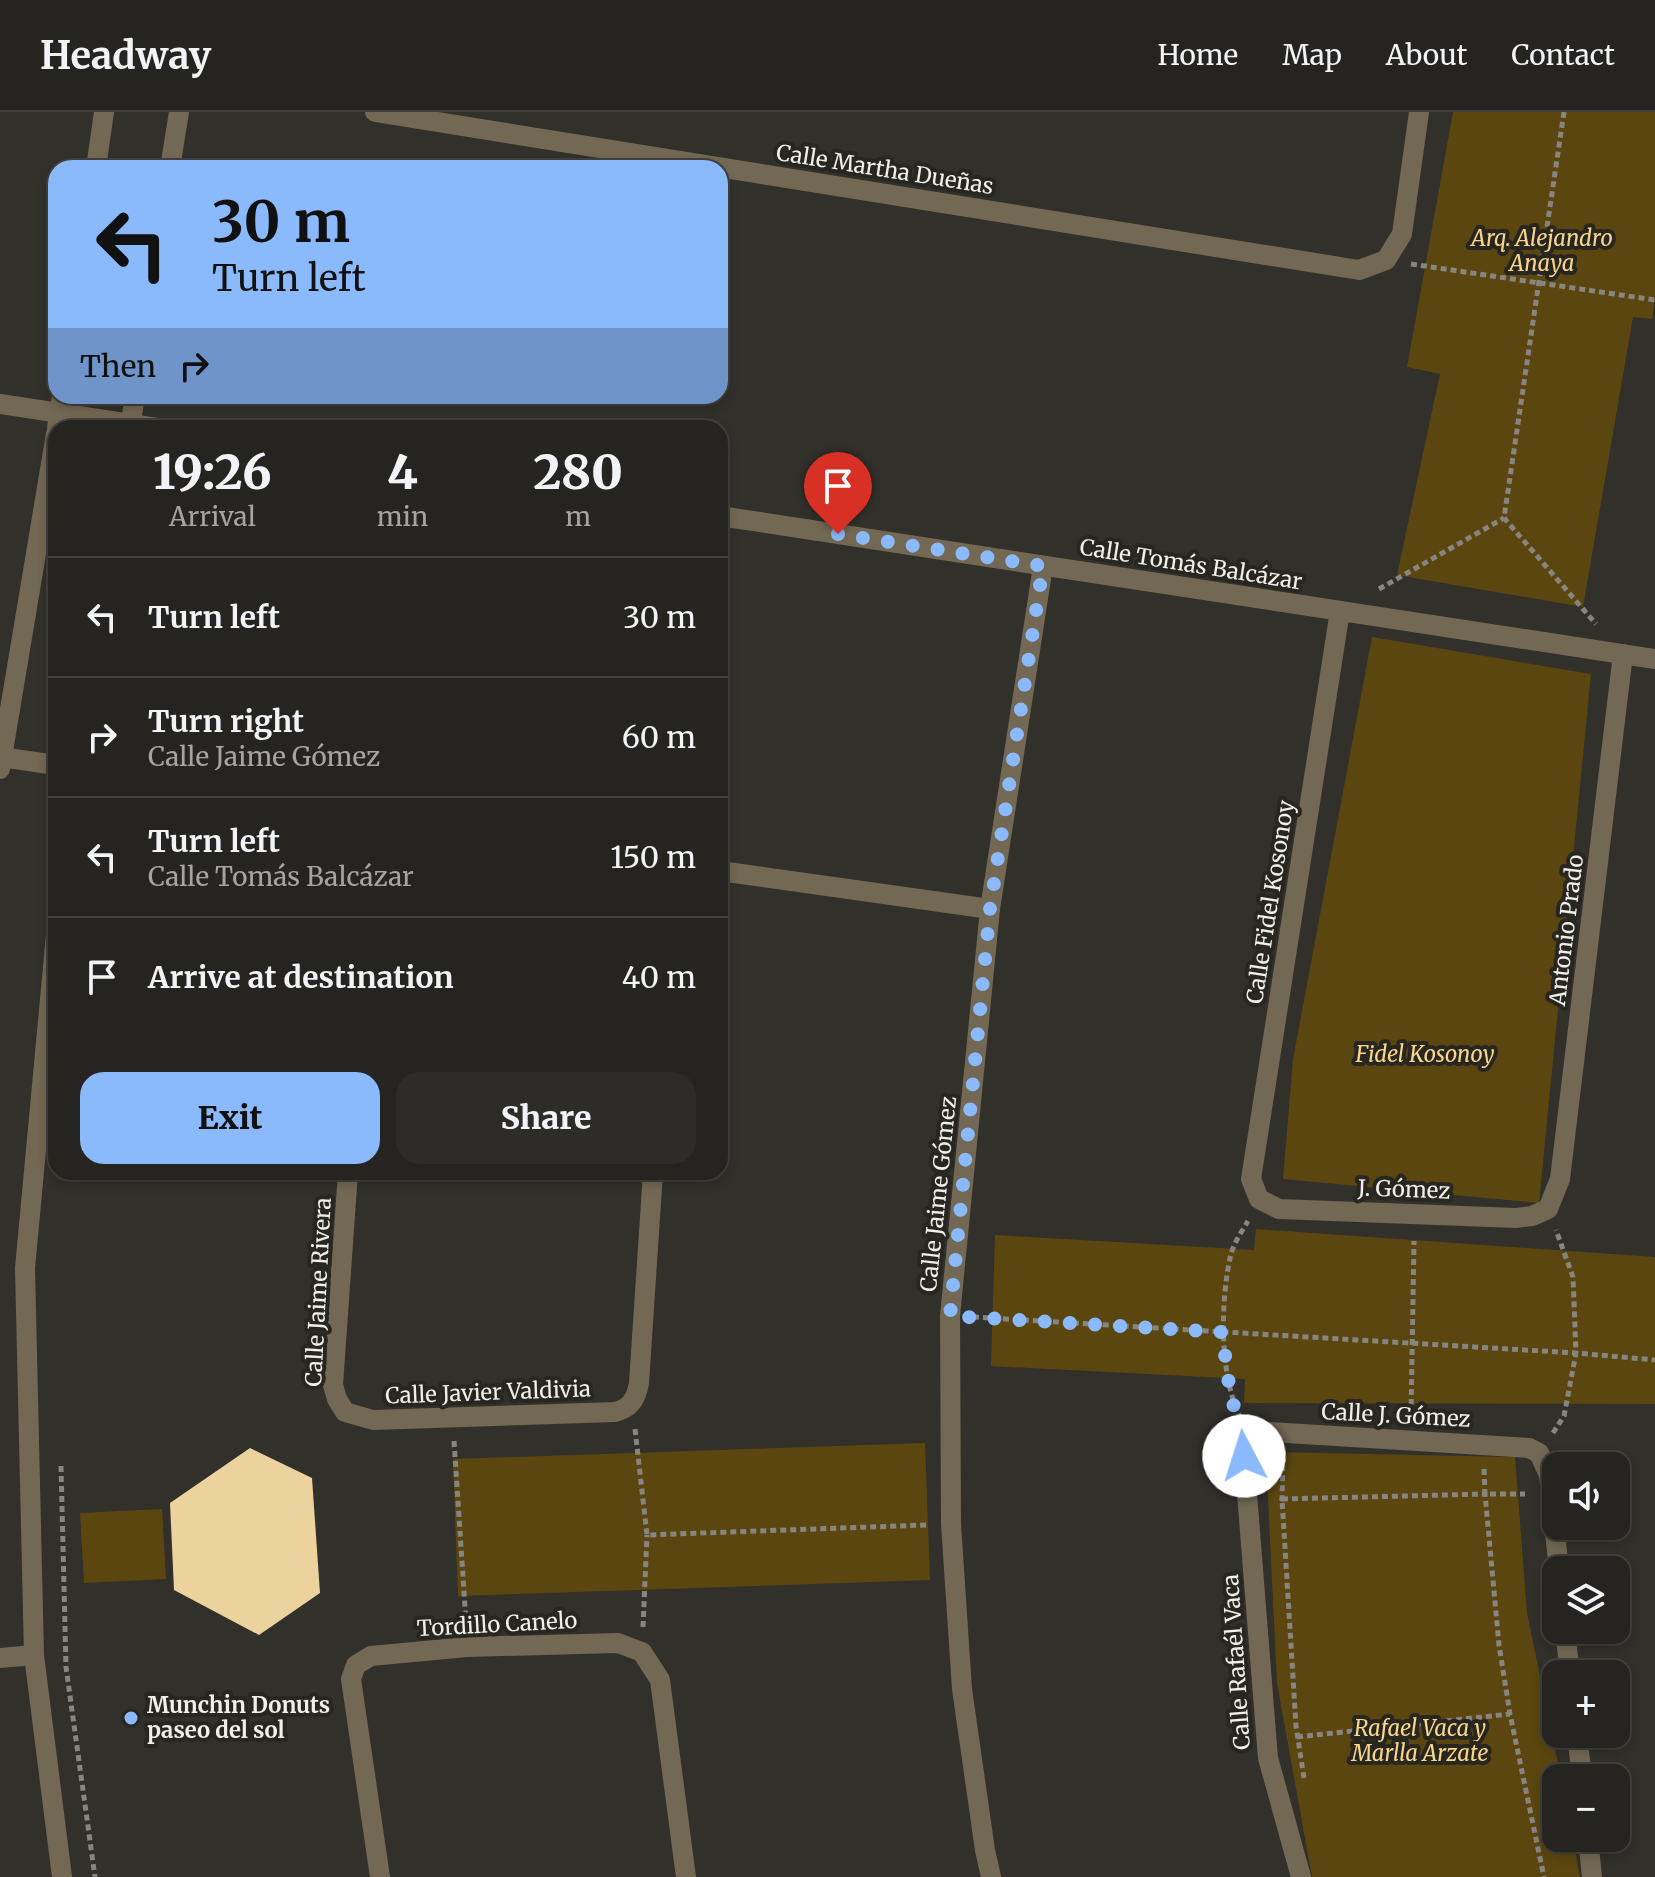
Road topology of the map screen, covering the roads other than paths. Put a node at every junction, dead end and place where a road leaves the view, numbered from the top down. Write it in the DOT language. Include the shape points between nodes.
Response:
graph roads {
  1 [pos="104,112"];
  2 [pos="179,112"];
  3 [pos="375,112"];
  4 [pos="1419,112"];
  5 [pos="97,160"];
  6 [pos="171,160"];
  7 [pos="674,160"];
  8 [pos="728,169"];
  9 [pos="0,404"];
  10 [pos="59,418"];
  11 [pos="48,482"];
  12 [pos="728,517"];
  13 [pos="1043,566"];
  14 [pos="1340,611"];
  15 [pos="1623,654"];
  16 [pos="1655,659"];
  17 [pos="0,761"];
  18 [pos="48,764"];
  19 [pos="728,872"];
  20 [pos="990,909"];
  21 [pos="48,1021"];
  22 [pos="347,1180"];
  23 [pos="652,1180"];
  24 [pos="1259,1199"];
  25 [pos="1548,1209"];
  26 [pos="345,1412"];
  27 [pos="1251,1440"];
  28 [pos="1558,1556"];
  29 [pos="34,1655"];
  30 [pos="0,1658"];
  31 [pos="1589,1852"];
  32 [pos="62,1877"];
  33 [pos="380,1877"];
  34 [pos="686,1877"];
  35 [pos="991,1877"];
  36 [pos="1301,1877"];
  37 [pos="1592,1877"];
  1 -- 5 [label="street"];
  2 -- 6 [label="street"];
  3 -- 7 [label="street, Calle Martha Dueñas"];
  4 -- 8 [label="street, Calle Martha Dueñas" via="1402,234 1386,260 1359,270"];
  9 -- 10 [label="street"];
  11 -- 17 [label="street"];
  12 -- 13 [label="street, Calle Tomás Balcázar"];
  13 -- 14 [label="street, Calle Tomás Balcázar"];
  13 -- 20 [label="street, Calle Jaime Gómez"];
  14 -- 15 [label="street, Calle Tomás Balcázar"];
  14 -- 24 [label="street, Calle Fidel Kosonoy" via="1251,1179"];
  15 -- 16 [label="street, Calle Tomás Balcázar"];
  15 -- 25 [label="street, Antonio Prado" via="1560,1179"];
  17 -- 18 [label="street"];
  19 -- 20 [label="street"];
  20 -- 35 [label="street, Calle Jaime Gómez" via="950,1316 951,1524 962,1689"];
  21 -- 29 [label="street" via="25,1268"];
  22 -- 26 [label="street, Calle Jaime Rivera" via="333,1385"];
  23 -- 26 [label="street, Calle Javier Valdivia" via="639,1383 632,1404 615,1412 373,1420"];
  24 -- 25 [label="street, J. Gómez" via="1279,1209 1516,1218"];
  27 -- 28 [label="street, Calle J. Gómez" via="1269,1432 1517,1445 1539,1453 1549,1475"];
  27 -- 36 [label="street, Calle Rafaél Vaca" via="1244,1456 1268,1758"];
  29 -- 30 [label="street"];
  29 -- 32 [label="street"];
  31 -- 37 [label="street"];
  33 -- 34 [label="street, Tordillo Canelo" via="351,1679 356,1665 371,1656 467,1647 618,1643 642,1652 660,1680"];
}
